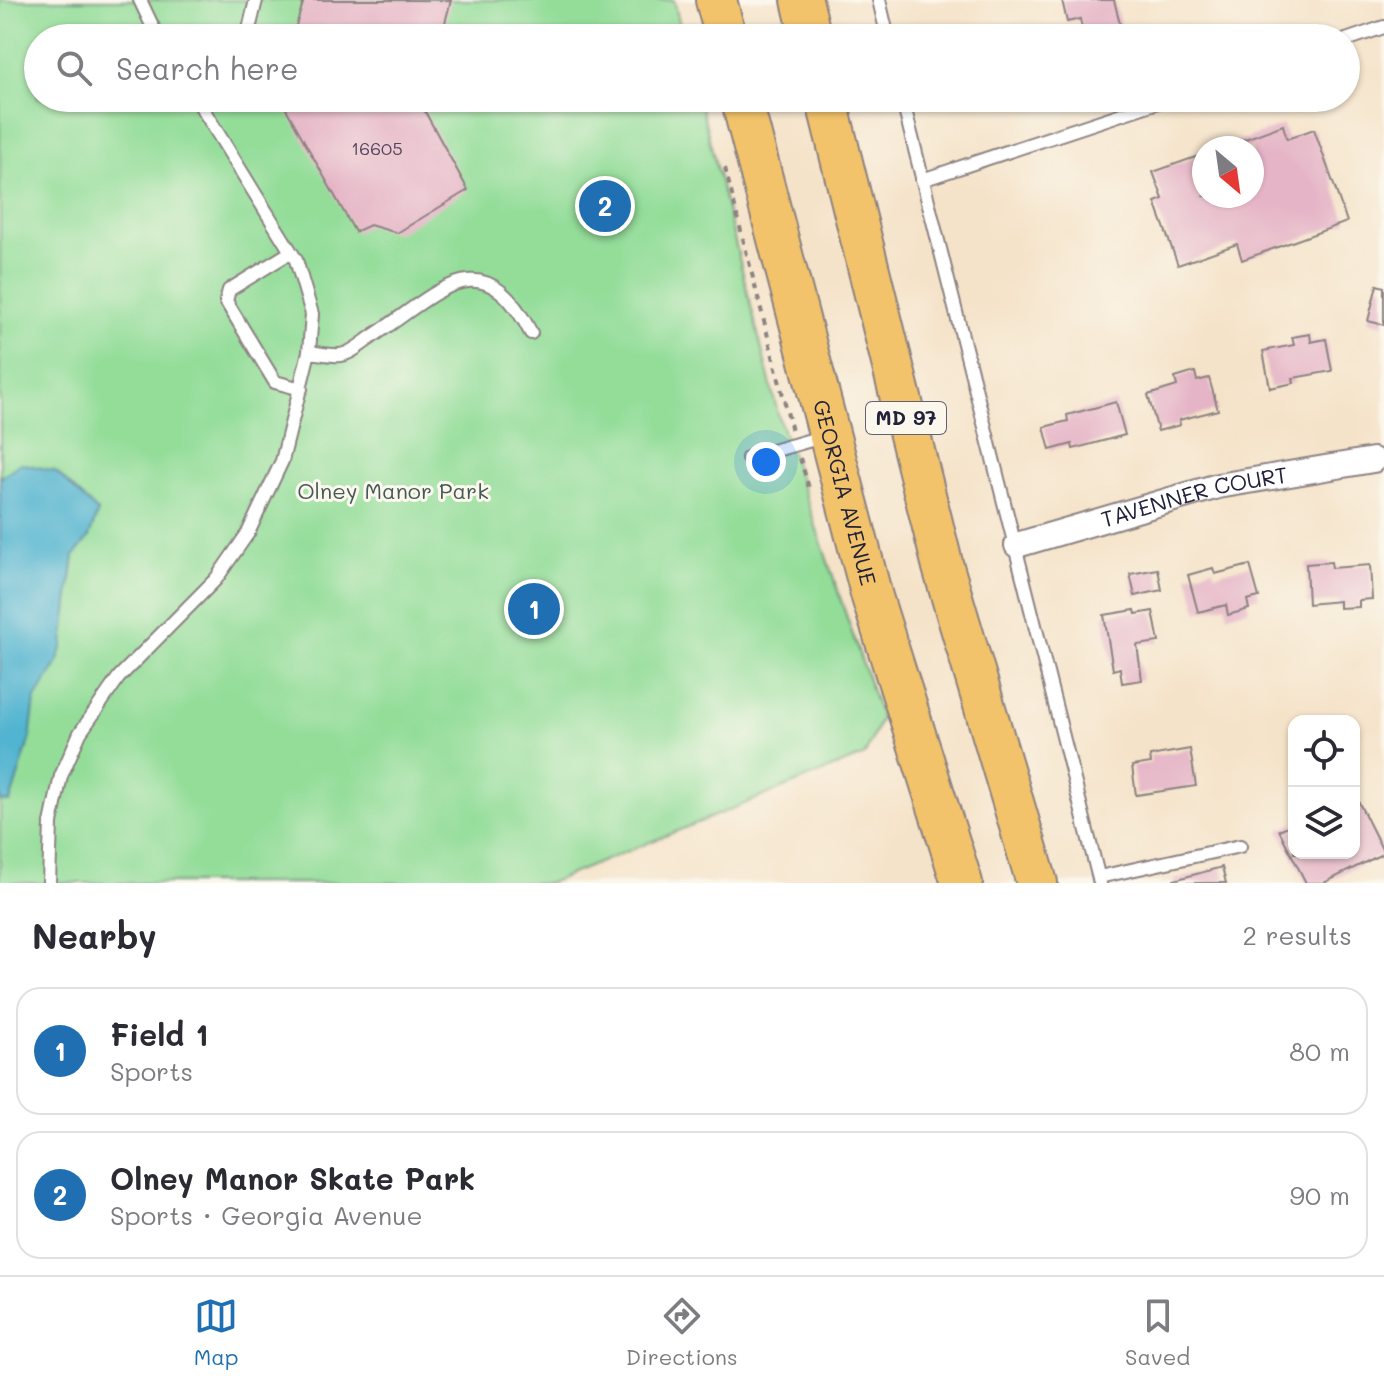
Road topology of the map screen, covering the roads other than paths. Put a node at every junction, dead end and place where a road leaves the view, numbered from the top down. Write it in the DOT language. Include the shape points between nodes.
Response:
graph roads {
  1 [pos="140,0"];
  2 [pos="256,0"];
  3 [pos="716,0"];
  4 [pos="802,0"];
  5 [pos="879,0"];
  6 [pos="151,24"];
  7 [pos="250,24"];
  8 [pos="722,24"];
  9 [pos="808,24"];
  10 [pos="885,24"];
  11 [pos="1384,27"];
  12 [pos="1360,35"];
  13 [pos="205,112"];
  14 [pos="745,112"];
  15 [pos="829,112"];
  16 [pos="905,112"];
  17 [pos="1128,112"];
  18 [pos="922,180"];
  19 [pos="291,252"];
  20 [pos="531,333"];
  21 [pos="309,352"];
  22 [pos="301,389"];
  23 [pos="828,435"];
  24 [pos="748,458"];
  25 [pos="1373,460"];
  26 [pos="1017,545"];
  27 [pos="1240,846"];
  28 [pos="1099,880"];
  29 [pos="49,883"];
  30 [pos="962,883"];
  31 [pos="1037,883"];
  1 -- 6 [label="lane"];
  2 -- 7 [label="lane"];
  3 -- 8 [label="main road"];
  4 -- 9 [label="main road"];
  5 -- 10 [label="lane"];
  11 -- 12 [label="lane"];
  13 -- 19 [label="lane"];
  14 -- 23 [label="main road, GEORGIA AVENUE"];
  15 -- 31 [label="main road, MD 97" via="943,567"];
  16 -- 18 [label="lane"];
  17 -- 18 [label="lane"];
  18 -- 26 [label="lane"];
  19 -- 21 [label="lane" via="307,286 312,314"];
  19 -- 22 [label="lane" via="229,290 226,301 275,382"];
  20 -- 21 [label="lane" via="514,301 499,287 484,279 467,280 343,355"];
  21 -- 22 [label="lane"];
  22 -- 29 [label="lane" via="282,461 248,533 216,579 119,677 80,733 61,776 51,823"];
  23 -- 24 [label="lane"];
  23 -- 30 [label="main road, GEORGIA AVENUE" via="872,597"];
  25 -- 26 [label="street, TAVENNER COURT" via="1218,486"];
  26 -- 28 [label="lane"];
  27 -- 28 [label="lane"];
}
